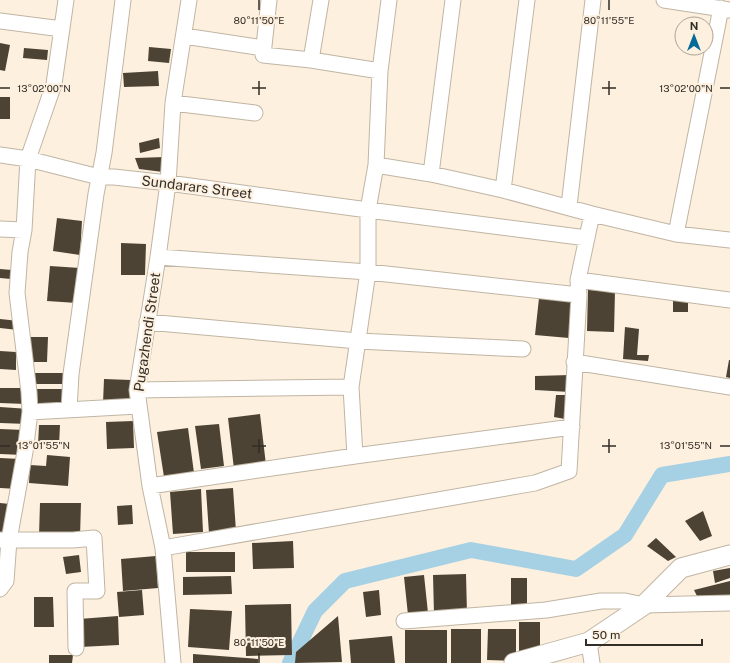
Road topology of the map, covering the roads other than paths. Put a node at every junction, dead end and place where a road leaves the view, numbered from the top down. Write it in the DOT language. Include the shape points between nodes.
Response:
graph roads {
  1 [pos="66,0"];
  2 [pos="124,0"];
  3 [pos="189,0"];
  4 [pos="269,0"];
  5 [pos="321,0"];
  6 [pos="389,0"];
  7 [pos="454,0"];
  8 [pos="527,0"];
  9 [pos="593,0"];
  10 [pos="664,0"];
  11 [pos="725,9"];
  12 [pos="0,21"];
  13 [pos="62,29"];
  14 [pos="184,36"];
  15 [pos="263,48"];
  16 [pos="311,60"];
  17 [pos="380,71"];
  18 [pos="172,103"];
  19 [pos="255,113"];
  20 [pos="0,155"];
  21 [pos="28,160"];
  22 [pos="376,165"];
  23 [pos="432,174"];
  24 [pos="99,177"];
  25 [pos="168,183"];
  26 [pos="503,190"];
  27 [pos="569,206"];
  28 [pos="368,210"];
  29 [pos="592,214"];
  30 [pos="0,229"];
  31 [pos="24,230"];
  32 [pos="676,234"];
  33 [pos="587,238"];
  34 [pos="730,240"];
  35 [pos="158,256"];
  36 [pos="368,272"];
  37 [pos="578,280"];
  38 [pos="579,295"];
  39 [pos="730,300"];
  40 [pos="146,322"];
  41 [pos="358,341"];
  42 [pos="523,349"];
  43 [pos="574,362"];
  44 [pos="351,386"];
  45 [pos="730,386"];
  46 [pos="137,390"];
  47 [pos="138,406"];
  48 [pos="69,410"];
  49 [pos="30,412"];
  50 [pos="572,427"];
  51 [pos="356,456"];
  52 [pos="150,486"];
  53 [pos="5,540"];
  54 [pos="163,548"];
  55 [pos="730,555"];
  56 [pos="0,589"];
  57 [pos="730,603"];
  58 [pos="644,604"];
  59 [pos="404,621"];
  60 [pos="589,642"];
  61 [pos="76,648"];
  62 [pos="173,663"];
  63 [pos="514,663"];
  64 [pos="592,663"];
  1 -- 13 [label="street"];
  2 -- 24 [label="street"];
  3 -- 14 [label="street, Pugazhendi Street"];
  4 -- 15 [label="street"];
  5 -- 16 [label="street"];
  6 -- 17 [label="street"];
  7 -- 23 [label="street"];
  8 -- 26 [label="street"];
  9 -- 27 [label="street"];
  10 -- 11 [label="street"];
  11 -- 32 [label="street"];
  12 -- 13 [label="street"];
  13 -- 21 [label="street" via="54,84"];
  14 -- 15 [label="street"];
  14 -- 18 [label="street, Pugazhendi Street"];
  15 -- 16 [label="street" via="263,56"];
  16 -- 17 [label="street"];
  17 -- 22 [label="street"];
  18 -- 19 [label="street"];
  18 -- 25 [label="street, Pugazhendi Street"];
  20 -- 21 [label="street, Sundarars Street"];
  21 -- 24 [label="street, Sundarars Street"];
  21 -- 31 [label="street"];
  22 -- 23 [label="street"];
  22 -- 28 [label="street"];
  23 -- 26 [label="street"];
  24 -- 25 [label="street, Sundarars Street"];
  24 -- 48 [label="street" via="71,374"];
  25 -- 28 [label="street, Sundarars Street"];
  25 -- 35 [label="street, Pugazhendi Street"];
  26 -- 27 [label="street"];
  27 -- 29 [label="street"];
  28 -- 33 [label="street, Sundarars Street"];
  28 -- 36 [label="street"];
  29 -- 32 [label="street"];
  29 -- 33 [label="street"];
  30 -- 31 [label="street"];
  31 -- 49 [label="street" via="17,293"];
  32 -- 34 [label="street"];
  33 -- 37 [label="street"];
  35 -- 36 [label="street"];
  35 -- 40 [label="street, Pugazhendi Street"];
  36 -- 38 [label="street"];
  36 -- 41 [label="street"];
  37 -- 38 [label="street"];
  37 -- 39 [label="street"];
  38 -- 43 [label="street"];
  40 -- 41 [label="street"];
  40 -- 46 [label="street, Pugazhendi Street"];
  41 -- 42 [label="street"];
  41 -- 44 [label="street"];
  43 -- 45 [label="street"];
  43 -- 50 [label="street"];
  44 -- 46 [label="street"];
  44 -- 51 [label="street"];
  46 -- 47 [label="street, Pugazhendi Street"];
  47 -- 48 [label="street"];
  47 -- 52 [label="street, Pugazhendi Street"];
  48 -- 49 [label="street"];
  49 -- 53 [label="street" via="25,452"];
  50 -- 51 [label="street"];
  50 -- 54 [label="street" via="569,472 535,483"];
  51 -- 52 [label="street"];
  52 -- 54 [label="street, Pugazhendi Street"];
  53 -- 56 [label="street" via="6,581"];
  53 -- 61 [label="street" via="94,538 97,591 75,591"];
  54 -- 62 [label="street, Pugazhendi Street"];
  55 -- 58 [label="main road" via="681,568"];
  57 -- 58 [label="street"];
  58 -- 59 [label="street" via="601,601 546,610"];
  58 -- 60 [label="main road"];
  60 -- 63 [label="main road"];
  60 -- 64 [label="street"];
}
